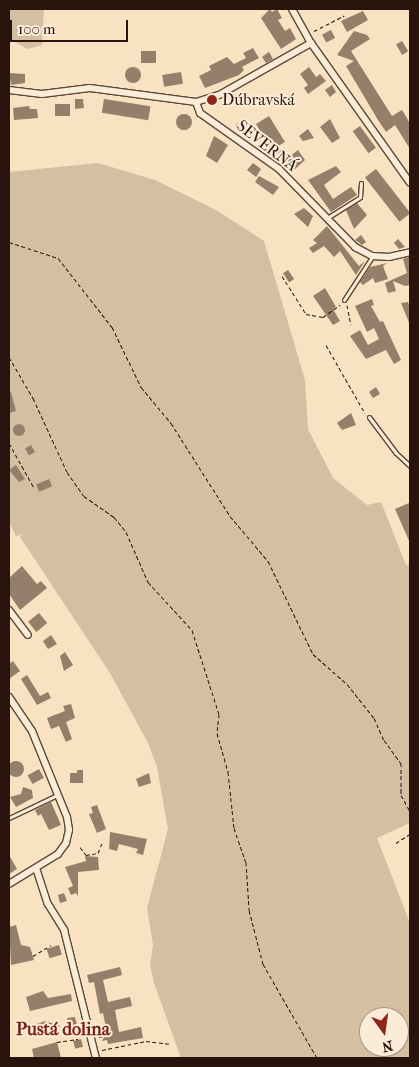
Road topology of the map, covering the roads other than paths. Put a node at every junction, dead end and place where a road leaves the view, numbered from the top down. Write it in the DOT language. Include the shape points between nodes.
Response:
graph roads {
  1 [pos="292,9"];
  2 [pos="311,43"];
  3 [pos="9,90"];
  4 [pos="196,102"];
  5 [pos="361,183"];
  6 [pos="410,183"];
  7 [pos="327,218"];
  8 [pos="410,252"];
  9 [pos="372,256"];
  10 [pos="344,300"];
  11 [pos="369,418"];
  12 [pos="410,466"];
  13 [pos="9,610"];
  14 [pos="28,636"];
  15 [pos="9,697"];
  16 [pos="58,795"];
  17 [pos="9,818"];
  18 [pos="36,868"];
  19 [pos="9,884"];
  20 [pos="95,1055"];
  1 -- 2 [label="street"];
  2 -- 4 [label="street" via="219,95"];
  2 -- 6 [label="street"];
  3 -- 4 [label="street" via="42,94 90,88"];
  4 -- 7 [label="street, SEVERNÁ" via="200,113 279,169"];
  5 -- 7 [label="lane" via="360,196"];
  7 -- 9 [label="street, SEVERNÁ" via="355,247"];
  8 -- 9 [label="street" via="389,257"];
  9 -- 10 [label="lane"];
  11 -- 12 [label="lane"];
  13 -- 14 [label="street"];
  15 -- 16 [label="street" via="32,731"];
  16 -- 17 [label="lane"];
  16 -- 18 [label="street" via="67,817 66,843 58,854"];
  18 -- 19 [label="street"];
  18 -- 20 [label="street" via="48,904 64,930"];
}
